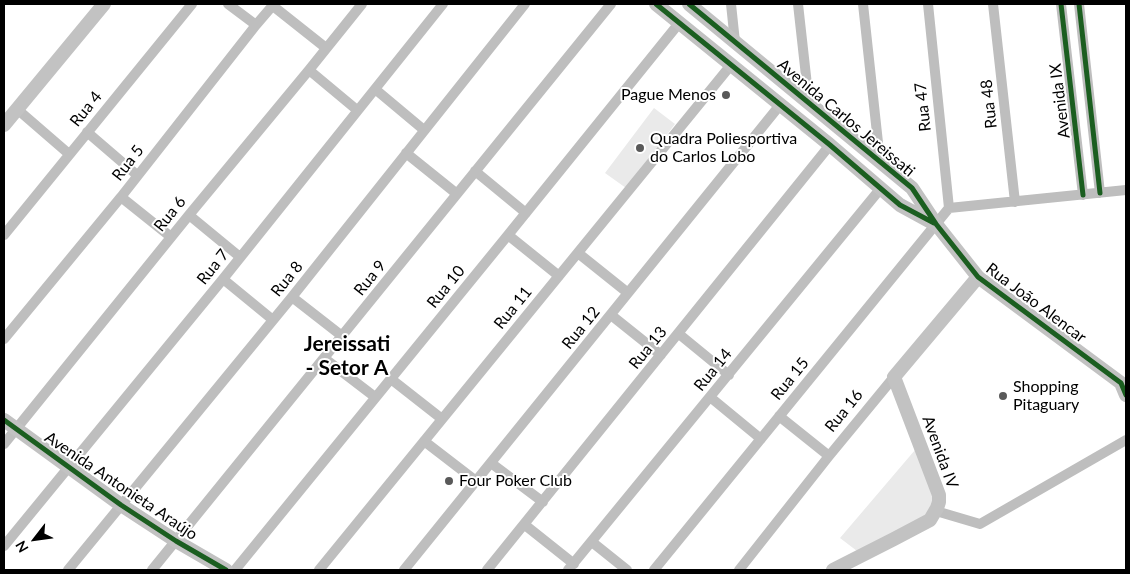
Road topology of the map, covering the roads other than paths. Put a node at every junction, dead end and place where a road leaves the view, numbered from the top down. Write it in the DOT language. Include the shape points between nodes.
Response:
graph roads {
  1 [pos="104,4"];
  2 [pos="192,4"];
  3 [pos="228,4"];
  4 [pos="362,4"];
  5 [pos="443,4"];
  6 [pos="525,4"];
  7 [pos="611,4"];
  8 [pos="656,4"];
  9 [pos="688,4"];
  10 [pos="731,4"];
  11 [pos="798,4"];
  12 [pos="863,4"];
  13 [pos="928,4"];
  14 [pos="993,4"];
  15 [pos="1061,4"];
  16 [pos="1079,4"];
  17 [pos="274,5"];
  18 [pos="680,22"];
  19 [pos="256,25"];
  20 [pos="735,42"];
  21 [pos="326,48"];
  22 [pos="731,65"];
  23 [pos="309,70"];
  24 [pos="375,89"];
  25 [pos="809,103"];
  26 [pos="780,105"];
  27 [pos="17,109"];
  28 [pos="357,110"];
  29 [pos="4,125"];
  30 [pos="424,130"];
  31 [pos="87,132"];
  32 [pos="830,145"];
  33 [pos="406,153"];
  34 [pos="69,154"];
  35 [pos="880,161"];
  36 [pos="475,171"];
  37 [pos="137,175"];
  38 [pos="881,188"];
  39 [pos="1126,190"];
  40 [pos="1100,193"];
  41 [pos="457,194"];
  42 [pos="1083,195"];
  43 [pos="121,196"];
  44 [pos="1015,202"];
  45 [pos="949,208"];
  46 [pos="526,212"];
  47 [pos="189,215"];
  48 [pos="936,224"];
  49 [pos="4,234"];
  50 [pos="508,235"];
  51 [pos="171,237"];
  52 [pos="578,253"];
  53 [pos="240,257"];
  54 [pos="559,276"];
  55 [pos="978,277"];
  56 [pos="223,279"];
  57 [pos="628,293"];
  58 [pos="292,297"];
  59 [pos="611,315"];
  60 [pos="274,320"];
  61 [pos="678,334"];
  62 [pos="342,336"];
  63 [pos="4,339"];
  64 [pos="661,355"];
  65 [pos="324,358"];
  66 [pos="729,375"];
  67 [pos="894,377"];
  68 [pos="391,379"];
  69 [pos="1124,387"];
  70 [pos="375,397"];
  71 [pos="710,397"];
  72 [pos="779,416"];
  73 [pos="442,419"];
  74 [pos="4,420"];
  75 [pos="16,429"];
  76 [pos="761,439"];
  77 [pos="1126,440"];
  78 [pos="424,441"];
  79 [pos="4,444"];
  80 [pos="829,456"];
  81 [pos="491,462"];
  82 [pos="69,467"];
  83 [pos="476,481"];
  84 [pos="543,502"];
  85 [pos="121,505"];
  86 [pos="936,511"];
  87 [pos="525,525"];
  88 [pos="176,541"];
  89 [pos="592,542"];
  90 [pos="4,546"];
  91 [pos="571,567"];
  92 [pos="68,570"];
  93 [pos="152,570"];
  94 [pos="226,570"];
  95 [pos="235,570"];
  96 [pos="319,570"];
  97 [pos="404,570"];
  98 [pos="487,570"];
  99 [pos="627,570"];
  100 [pos="654,570"];
  101 [pos="740,570"];
  102 [pos="832,570"];
  1 -- 27 [label="street"];
  2 -- 31 [label="street, Rua 4"];
  3 -- 19 [label="street"];
  4 -- 21 [label="street, Rua 6"];
  5 -- 24 [label="street, Rua 7"];
  6 -- 30 [label="street, Rua 8"];
  7 -- 36 [label="street, Rua 9"];
  8 -- 18 [label="street, Avenida Carlos Jereissati"];
  9 -- 20 [label="street, Avenida Carlos Jereissati"];
  10 -- 20 [label="street"];
  11 -- 25 [label="street"];
  12 -- 35 [label="street"];
  13 -- 45 [label="street, Rua 47"];
  14 -- 44 [label="street, Rua 48"];
  15 -- 42 [label="street, Avenida IX"];
  16 -- 40 [label="street, Avenida IX"];
  17 -- 19 [label="street, Rua 5"];
  17 -- 21 [label="street"];
  18 -- 22 [label="street, Avenida Carlos Jereissati"];
  18 -- 46 [label="street, Rua 10"];
  19 -- 37 [label="street, Rua 5"];
  20 -- 25 [label="street, Avenida Carlos Jereissati"];
  21 -- 23 [label="street, Rua 6"];
  22 -- 26 [label="street, Avenida Carlos Jereissati"];
  22 -- 52 [label="street, Rua 11"];
  23 -- 28 [label="street"];
  23 -- 47 [label="street, Rua 6"];
  24 -- 28 [label="street, Rua 7"];
  24 -- 30 [label="street"];
  25 -- 35 [label="street, Avenida Carlos Jereissati"];
  26 -- 32 [label="street, Avenida Carlos Jereissati"];
  26 -- 57 [label="street, Rua 12"];
  27 -- 29 [label="street"];
  27 -- 34 [label="street"];
  28 -- 53 [label="street, Rua 7"];
  30 -- 33 [label="street, Rua 8"];
  31 -- 34 [label="street, Rua 4"];
  31 -- 37 [label="street"];
  32 -- 38 [label="street, Avenida Carlos Jereissati"];
  32 -- 61 [label="street, Rua 13"];
  33 -- 41 [label="street"];
  33 -- 58 [label="street, Rua 8"];
  34 -- 49 [label="street, Rua 4"];
  35 -- 48 [label="street, Avenida Carlos Jereissati" via="912,188"];
  36 -- 41 [label="street, Rua 9"];
  36 -- 46 [label="street"];
  37 -- 43 [label="street, Rua 5"];
  38 -- 48 [label="street, Avenida Carlos Jereissati" via="900,205"];
  38 -- 66 [label="street, Rua 14"];
  39 -- 40 [label="street"];
  40 -- 42 [label="street"];
  41 -- 62 [label="street, Rua 9"];
  42 -- 44 [label="street"];
  43 -- 51 [label="street"];
  43 -- 63 [label="street, Rua 5"];
  44 -- 45 [label="street"];
  45 -- 48 [label="street, Rua 15"];
  46 -- 50 [label="street, Rua 10"];
  47 -- 51 [label="street, Rua 6"];
  47 -- 53 [label="street"];
  48 -- 55 [label="street, Rua João Alencar"];
  48 -- 72 [label="street, Rua 15"];
  50 -- 54 [label="street"];
  50 -- 68 [label="street, Rua 10"];
  51 -- 75 [label="street, Rua 6"];
  52 -- 54 [label="street, Rua 11"];
  52 -- 57 [label="street"];
  53 -- 56 [label="street, Rua 7"];
  54 -- 73 [label="street, Rua 11"];
  55 -- 67 [label="street, Rua 16"];
  55 -- 69 [label="street, Rua João Alencar"];
  56 -- 60 [label="street"];
  56 -- 82 [label="street, Rua 7"];
  57 -- 59 [label="street, Rua 12"];
  58 -- 60 [label="street, Rua 8"];
  58 -- 62 [label="street"];
  59 -- 64 [label="street"];
  59 -- 81 [label="street, Rua 12"];
  60 -- 85 [label="street, Rua 8"];
  61 -- 64 [label="street, Rua 13"];
  61 -- 66 [label="street"];
  62 -- 65 [label="street, Rua 9"];
  64 -- 84 [label="street, Rua 13"];
  65 -- 70 [label="street"];
  65 -- 88 [label="street, Rua 9"];
  66 -- 71 [label="street, Rua 14"];
  67 -- 80 [label="street, Rua 16"];
  67 -- 86 [label="street, Avenida IV" via="939,495"];
  68 -- 70 [label="street, Rua 10"];
  68 -- 73 [label="street"];
  70 -- 95 [label="street, Rua 10"];
  71 -- 76 [label="street"];
  71 -- 89 [label="street, Rua 14"];
  72 -- 76 [label="street, Rua 15"];
  72 -- 80 [label="street"];
  73 -- 78 [label="street, Rua 11"];
  74 -- 75 [label="street, Avenida Antonieta Araújo"];
  75 -- 79 [label="street, Rua 6"];
  75 -- 82 [label="street, Avenida Antonieta Araújo"];
  76 -- 100 [label="street, Rua 15"];
  77 -- 86 [label="street" via="980,524"];
  78 -- 83 [label="street"];
  78 -- 96 [label="street, Rua 11"];
  80 -- 101 [label="street, Rua 16"];
  81 -- 83 [label="street, Rua 12"];
  81 -- 84 [label="street"];
  82 -- 85 [label="street, Avenida Antonieta Araújo"];
  82 -- 90 [label="street, Rua 7"];
  83 -- 97 [label="street, Rua 12"];
  84 -- 87 [label="street, Rua 13"];
  85 -- 88 [label="street, Avenida Antonieta Araújo"];
  85 -- 92 [label="street, Rua 8"];
  86 -- 102 [label="street, Avenida IV" via="930,520"];
  87 -- 91 [label="street"];
  87 -- 98 [label="street, Rua 13"];
  88 -- 93 [label="street, Rua 9"];
  88 -- 94 [label="street, Avenida Antonieta Araújo"];
  89 -- 91 [label="street, Rua 14"];
  89 -- 99 [label="street"];
}
